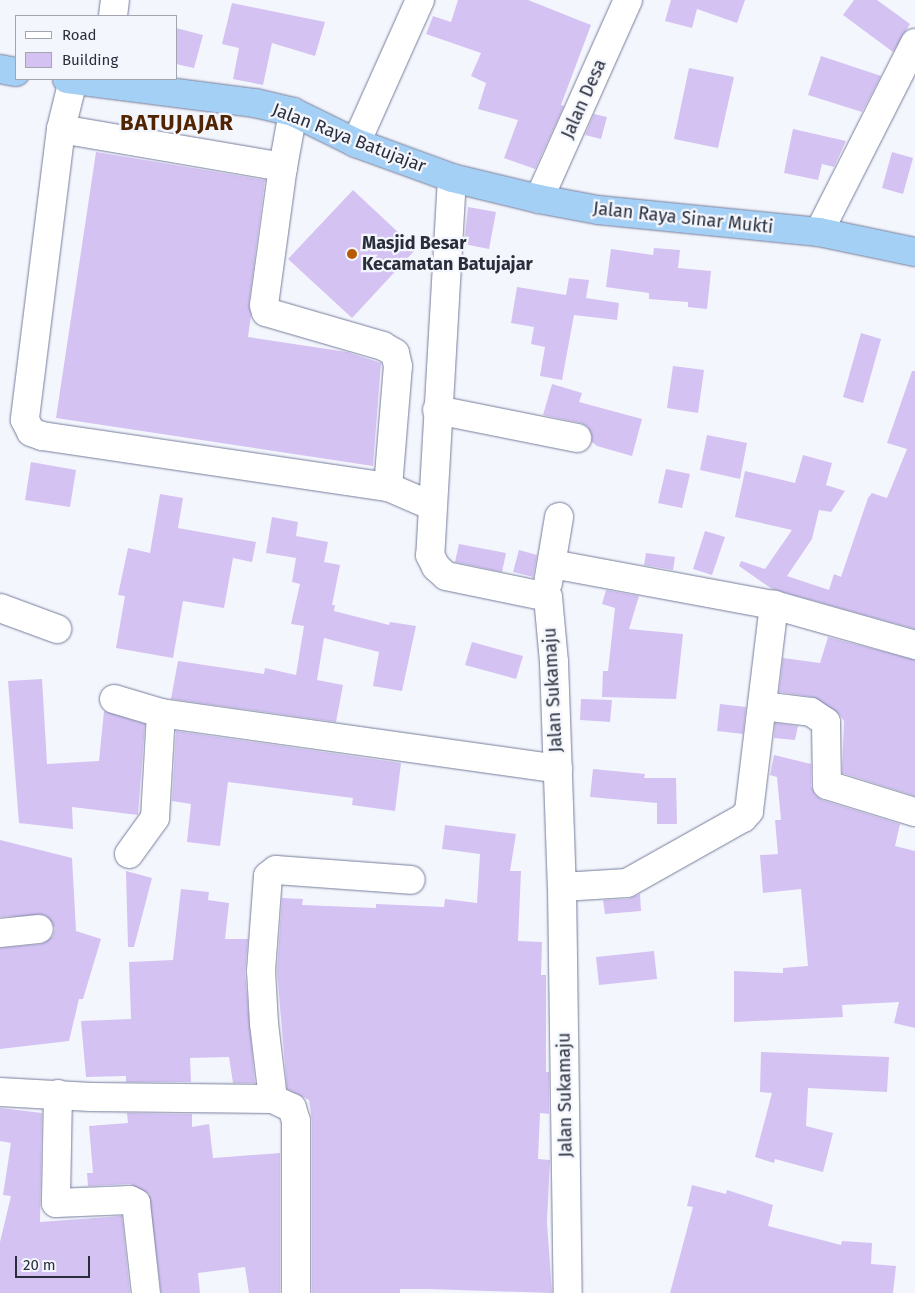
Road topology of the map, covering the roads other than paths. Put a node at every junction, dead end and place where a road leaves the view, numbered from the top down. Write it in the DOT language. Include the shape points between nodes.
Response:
graph roads {
  1 [pos="115,0"];
  2 [pos="420,0"];
  3 [pos="628,0"];
  4 [pos="113,15"];
  5 [pos="915,43"];
  6 [pos="0,69"];
  7 [pos="15,72"];
  8 [pos="70,80"];
  9 [pos="86,80"];
  10 [pos="103,81"];
  11 [pos="293,112"];
  12 [pos="61,129"];
  13 [pos="356,142"];
  14 [pos="283,167"];
  15 [pos="452,178"];
  16 [pos="539,199"];
  17 [pos="819,232"];
  18 [pos="915,252"];
  19 [pos="437,410"];
  20 [pos="577,438"];
  21 [pos="388,487"];
  22 [pos="430,505"];
  23 [pos="559,517"];
  24 [pos="552,564"];
  25 [pos="548,597"];
  26 [pos="774,605"];
  27 [pos="0,608"];
  28 [pos="58,629"];
  29 [pos="915,645"];
  30 [pos="114,699"];
  31 [pos="762,706"];
  32 [pos="161,713"];
  33 [pos="558,769"];
  34 [pos="915,812"];
  35 [pos="129,854"];
  36 [pos="411,880"];
  37 [pos="562,887"];
  38 [pos="39,929"];
  39 [pos="0,933"];
  40 [pos="0,1092"];
  41 [pos="58,1094"];
  42 [pos="273,1099"];
  43 [pos="146,1293"];
  44 [pos="296,1293"];
  45 [pos="568,1293"];
  1 -- 4 [label="street"];
  2 -- 13 [label="street"];
  3 -- 16 [label="street, Jalan Desa"];
  5 -- 17 [label="street"];
  6 -- 7 [label="highway"];
  8 -- 12 [label="street"];
  9 -- 10 [label="highway, Jalan Raya Batujajar"];
  10 -- 11 [label="highway, Jalan Raya Batujajar" via="255,103"];
  11 -- 13 [label="highway, Jalan Raya Batujajar"];
  11 -- 14 [label="street"];
  12 -- 14 [label="street"];
  12 -- 21 [label="street" via="25,420 31,432"];
  13 -- 15 [label="highway, Jalan Raya Batujajar"];
  14 -- 21 [label="street" via="264,305 266,312 383,346 395,353 398,366"];
  15 -- 16 [label="highway, Jalan Raya Sinar Mukti"];
  15 -- 19 [label="street"];
  16 -- 17 [label="highway, Jalan Raya Sinar Mukti" via="598,210"];
  17 -- 18 [label="highway, Jalan Raya Sinar Mukti"];
  19 -- 20 [label="street"];
  19 -- 22 [label="street"];
  21 -- 22 [label="street"];
  22 -- 25 [label="street" via="430,555 436,568 446,576"];
  23 -- 24 [label="street, Jalan Sukamaju"];
  24 -- 25 [label="street, Jalan Sukamaju"];
  24 -- 26 [label="street"];
  25 -- 33 [label="street, Jalan Sukamaju"];
  26 -- 29 [label="street"];
  26 -- 31 [label="street"];
  27 -- 28 [label="street"];
  30 -- 32 [label="street"];
  31 -- 34 [label="street" via="811,712 826,722 829,728 824,771 827,784"];
  31 -- 37 [label="street" via="752,802 743,818 627,883"];
  32 -- 33 [label="street"];
  32 -- 35 [label="street" via="155,818"];
  33 -- 37 [label="street, Jalan Sukamaju"];
  36 -- 42 [label="street" via="276,870 268,876 261,971"];
  37 -- 45 [label="street, Jalan Sukamaju"];
  38 -- 39 [label="street"];
  40 -- 41 [label="street"];
  41 -- 42 [label="street"];
  41 -- 43 [label="street" via="56,1203 134,1202"];
  42 -- 44 [label="street" via="292,1108 296,1121"];
}
